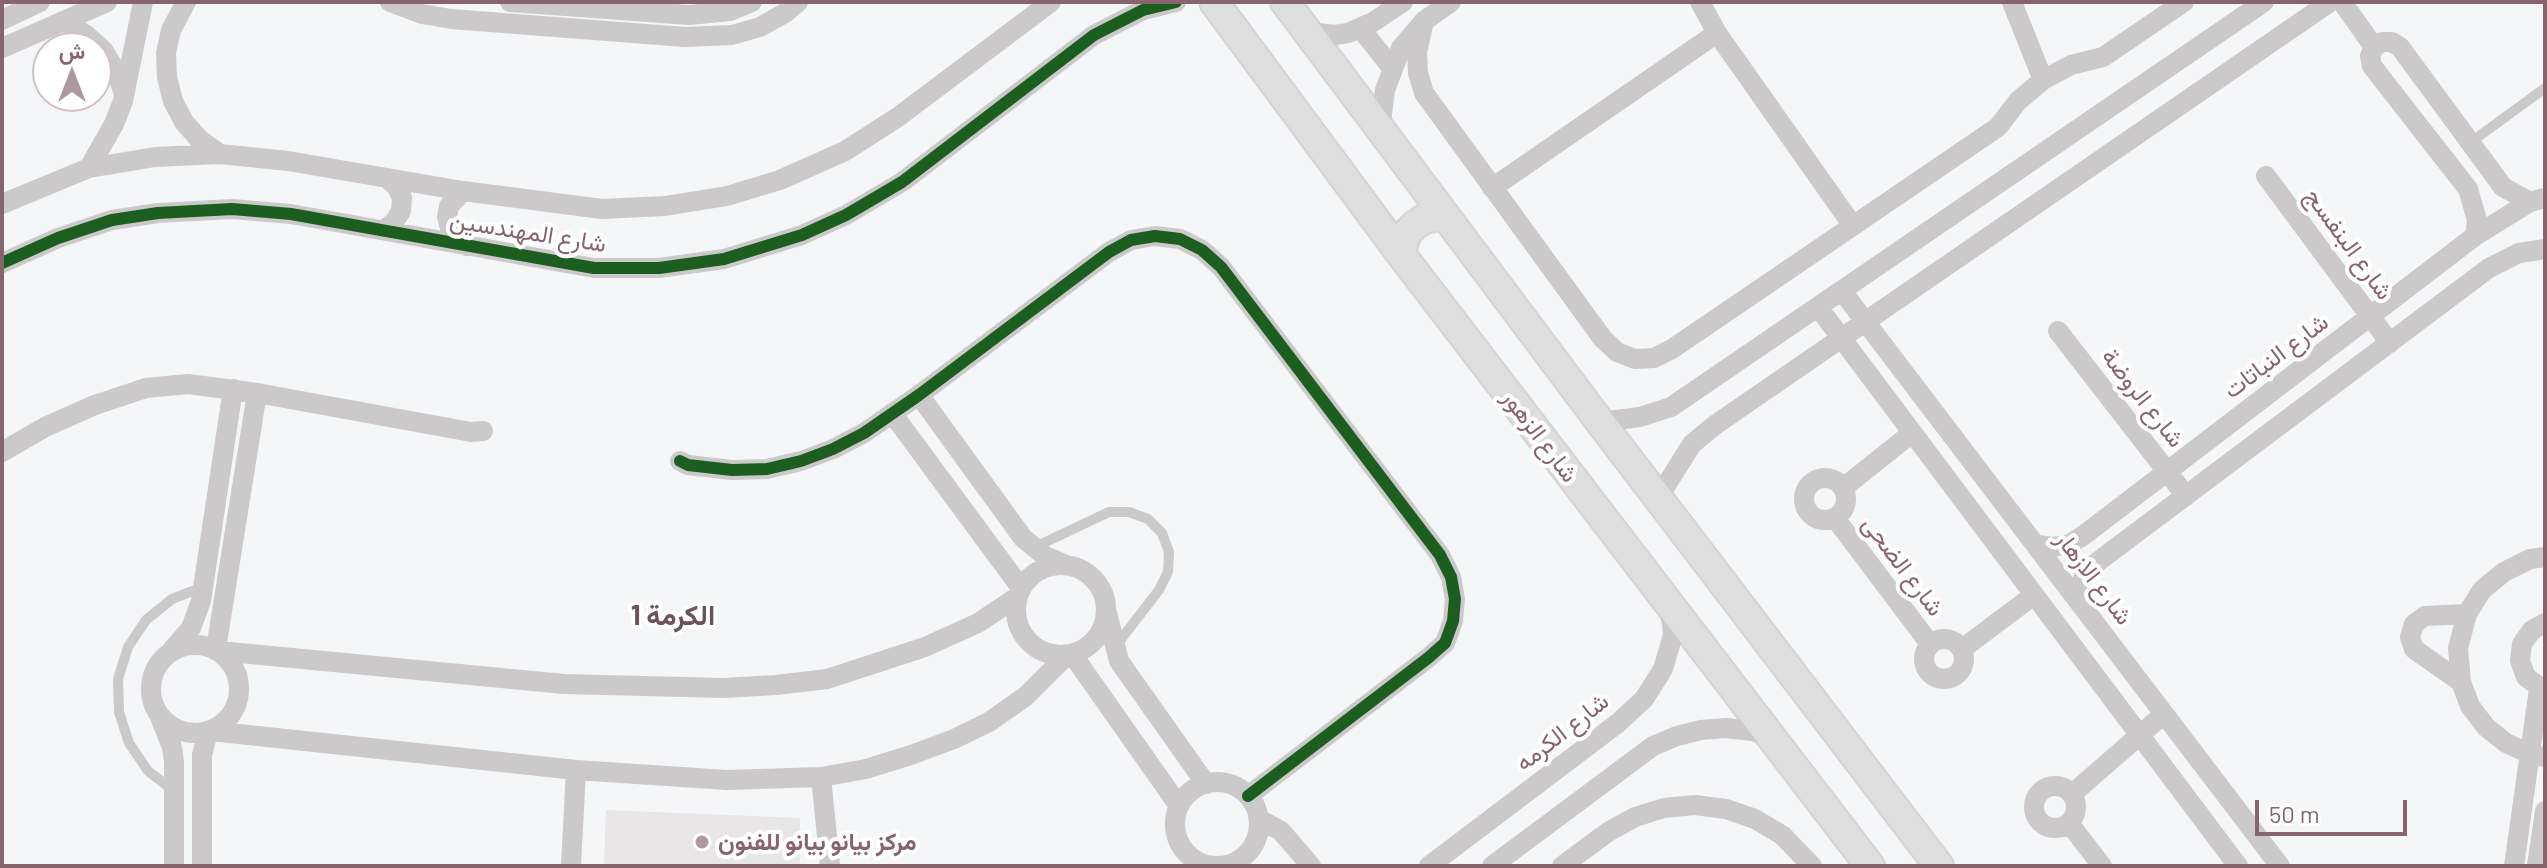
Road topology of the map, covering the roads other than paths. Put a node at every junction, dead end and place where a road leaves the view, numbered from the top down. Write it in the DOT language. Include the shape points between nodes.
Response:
graph roads {
  1 [pos="40,2"];
  2 [pos="107,2"];
  3 [pos="143,2"];
  4 [pos="186,2"];
  5 [pos="390,2"];
  6 [pos="510,2"];
  7 [pos="752,2"];
  8 [pos="798,2"];
  9 [pos="1051,2"];
  10 [pos="1176,2"];
  11 [pos="1214,2"];
  12 [pos="1285,2"];
  13 [pos="1403,2"];
  14 [pos="1451,2"];
  15 [pos="1700,2"];
  16 [pos="2012,2"];
  17 [pos="2184,2"];
  18 [pos="2264,2"];
  19 [pos="2330,2"];
  20 [pos="2342,2"];
  21 [pos="1143,6"];
  22 [pos="602,9"];
  23 [pos="2,20"];
  24 [pos="63,21"];
  25 [pos="1424,21"];
  26 [pos="1361,29"];
  27 [pos="602,30"];
  28 [pos="1308,32"];
  29 [pos="1717,33"];
  30 [pos="2374,47"];
  31 [pos="2,48"];
  32 [pos="1392,68"];
  33 [pos="2043,80"];
  34 [pos="2545,88"];
  35 [pos="124,94"];
  36 [pos="1380,130"];
  37 [pos="2471,142"];
  38 [pos="220,154"];
  39 [pos="89,168"];
  40 [pos="2266,176"];
  41 [pos="387,178"];
  42 [pos="1492,188"];
  43 [pos="463,191"];
  44 [pos="2538,200"];
  45 [pos="2,204"];
  46 [pos="1445,215"];
  47 [pos="1853,226"];
  48 [pos="384,230"];
  49 [pos="2475,236"];
  50 [pos="466,246"];
  51 [pos="2545,249"];
  52 [pos="1400,253"];
  53 [pos="2,263"];
  54 [pos="1842,291"];
  55 [pos="1818,307"];
  56 [pos="2370,317"];
  57 [pos="1866,321"];
  58 [pos="2058,331"];
  59 [pos="1841,338"];
  60 [pos="2390,343"];
  61 [pos="233,389"];
  62 [pos="257,393"];
  63 [pos="919,395"];
  64 [pos="892,413"];
  65 [pos="1600,422"];
  66 [pos="483,431"];
  67 [pos="1912,433"];
  68 [pos="2,452"];
  69 [pos="680,461"];
  70 [pos="2167,472"];
  71 [pos="1843,488"];
  72 [pos="1998,496"];
  73 [pos="2186,496"];
  74 [pos="1658,498"];
  75 [pos="1974,516"];
  76 [pos="1835,518"];
  77 [pos="2037,545"];
  78 [pos="1033,548"];
  79 [pos="2545,557"];
  80 [pos="1072,566"];
  81 [pos="203,587"];
  82 [pos="1019,593"];
  83 [pos="2034,595"];
  84 [pos="2080,603"];
  85 [pos="1670,605"];
  86 [pos="1106,610"];
  87 [pos="2467,614"];
  88 [pos="2545,623"];
  89 [pos="1930,644"];
  90 [pos="1114,649"];
  91 [pos="1962,649"];
  92 [pos="217,650"];
  93 [pos="171,651"];
  94 [pos="1069,654"];
  95 [pos="2461,682"];
  96 [pos="2542,690"];
  97 [pos="2164,714"];
  98 [pos="160,717"];
  99 [pos="209,731"];
  100 [pos="2139,735"];
  101 [pos="1773,737"];
  102 [pos="2537,756"];
  103 [pos="576,770"];
  104 [pos="821,777"];
  105 [pos="1206,784"];
  106 [pos="174,791"];
  107 [pos="2072,794"];
  108 [pos="1248,796"];
  109 [pos="1179,806"];
  110 [pos="2545,811"];
  111 [pos="1259,819"];
  112 [pos="2069,823"];
  113 [pos="1187,861"];
  114 [pos="174,866"];
  115 [pos="202,866"];
  116 [pos="571,866"];
  117 [pos="830,866"];
  118 [pos="1311,866"];
  119 [pos="1429,866"];
  120 [pos="1492,866"];
  121 [pos="1562,866"];
  122 [pos="1812,866"];
  123 [pos="1870,866"];
  124 [pos="1939,866"];
  125 [pos="2102,866"];
  126 [pos="2238,866"];
  127 [pos="2280,866"];
  128 [pos="2514,866"];
  129 [pos="2537,866"];
  1 -- 23 [label="street"];
  2 -- 24 [label="street"];
  3 -- 35 [label="street"];
  4 -- 38 [label="street" via="171,30 167,77 184,122"];
  5 -- 27 [label="street" via="451,19"];
  6 -- 22 [label="street"];
  7 -- 22 [label="street" via="712,14"];
  8 -- 27 [label="street" via="760,27 732,35"];
  9 -- 43 [label="street, شارع المهندسين" via="898,117 845,151 780,180 727,196 602,209"];
  10 -- 21 [label="street, شارع المهندسين"];
  11 -- 52 [label="main road, شارع الزهور"];
  12 -- 28 [label="main road"];
  13 -- 26 [label="street"];
  14 -- 25 [label="street"];
  15 -- 29 [label="street"];
  16 -- 33 [label="street"];
  17 -- 33 [label="street" via="2103,57"];
  18 -- 54 [label="street"];
  19 -- 57 [label="street"];
  20 -- 30 [label="street"];
  21 -- 50 [label="street, شارع المهندسين" via="1094,35 902,182 802,235 724,259 659,268 594,268"];
  22 -- 27 [label="street"];
  24 -- 31 [label="street"];
  24 -- 35 [label="street" via="103,50"];
  25 -- 32 [label="street"];
  25 -- 42 [label="street" via="1417,52 1424,93"];
  26 -- 28 [label="street" via="1335,35"];
  26 -- 32 [label="street"];
  28 -- 36 [label="main road"];
  29 -- 42 [label="street"];
  29 -- 47 [label="street"];
  30 -- 37 [label="street" via="2392,42 2400,47"];
  30 -- 49 [label="street" via="2372,66 2468,189 2476,212"];
  32 -- 36 [label="street"];
  33 -- 47 [label="street" via="1998,127"];
  34 -- 37 [label="lane"];
  35 -- 39 [label="street"];
  36 -- 46 [label="main road"];
  37 -- 44 [label="street" via="2503,187"];
  38 -- 39 [label="street, شارع المهندسين"];
  38 -- 41 [label="street, شارع المهندسين"];
  39 -- 45 [label="street, شارع المهندسين"];
  40 -- 56 [label="street, شارع البنفسج"];
  41 -- 43 [label="street, شارع المهندسين"];
  41 -- 48 [label="street" via="402,198 401,211"];
  42 -- 47 [label="street" via="1603,339 1635,359 1672,349"];
  43 -- 50 [label="street" via="449,206 447,217"];
  44 -- 49 [label="street, شارع النباتات"];
  46 -- 52 [label="main road" via="1415,225"];
  46 -- 65 [label="main road"];
  48 -- 50 [label="street, شارع المهندسين"];
  48 -- 53 [label="street, شارع المهندسين" via="232,209 158,213 112,220"];
  49 -- 56 [label="street, شارع النباتات"];
  51 -- 60 [label="street" via="2519,253 2489,268"];
  52 -- 85 [label="main road, شارع الزهور"];
  54 -- 55 [label="street"];
  54 -- 57 [label="street, شارع الازهار"];
  55 -- 59 [label="street"];
  55 -- 65 [label="street" via="1671,407"];
  56 -- 60 [label="street, شارع البنفسج"];
  56 -- 70 [label="street, شارع النباتات"];
  57 -- 59 [label="street"];
  57 -- 72 [label="street, شارع الازهار"];
  58 -- 70 [label="street, شارع الروضة"];
  59 -- 67 [label="street"];
  59 -- 74 [label="street" via="1692,444"];
  60 -- 73 [label="street"];
  61 -- 62 [label="street"];
  61 -- 68 [label="street" via="188,384 146,388 45,427"];
  61 -- 81 [label="street"];
  62 -- 66 [label="street"];
  62 -- 92 [label="street"];
  63 -- 64 [label="street"];
  63 -- 78 [label="street"];
  63 -- 108 [label="street" via="1131,240 1180,239 1221,267 1440,555 1455,599 1445,643"];
  64 -- 69 [label="street" via="833,449 767,469 732,470"];
  64 -- 82 [label="street"];
  65 -- 74 [label="main road"];
  67 -- 71 [label="street"];
  67 -- 75 [label="street"];
  70 -- 73 [label="street, شارع الروضة"];
  70 -- 77 [label="street, شارع النباتات" via="2070,544"];
  71 -- 76 [label="street" via="1846,499"];
  71 -- 76 [label="street" via="1824,478 1806,489 1804,500 1814,518"];
  72 -- 75 [label="street"];
  72 -- 77 [label="street, شارع الازهار"];
  73 -- 84 [label="street" via="2087,571"];
  74 -- 124 [label="main road"];
  75 -- 83 [label="street"];
  76 -- 89 [label="street, شارع الضحى"];
  77 -- 84 [label="street, شارع الازهار"];
  78 -- 80 [label="street"];
  78 -- 90 [label="lane" via="1109,512 1148,519 1162,533 1169,552 1168,572"];
  79 -- 87 [label="street" via="2504,572 2482,590"];
  80 -- 82 [label="street" via="1043,568"];
  80 -- 86 [label="street" via="1097,582"];
  81 -- 93 [label="street" via="191,628"];
  81 -- 106 [label="lane" via="172,599 146,620 128,647 118,679 119,712 129,743 148,771"];
  82 -- 92 [label="street" via="978,623 925,647 827,679 776,685 550,683"];
  82 -- 94 [label="street" via="1015,612 1026,640 1052,654"];
  83 -- 91 [label="street"];
  83 -- 100 [label="street"];
  84 -- 97 [label="street, شارع الازهار"];
  85 -- 101 [label="main road, شارع الزهور"];
  85 -- 119 [label="street, شارع الكرمه" via="1673,635 1663,669 1644,699"];
  86 -- 90 [label="street"];
  86 -- 94 [label="street" via="1096,637"];
  87 -- 95 [label="street" via="2458,648"];
  87 -- 95 [label="street" via="2425,616 2414,624 2410,637 2414,649"];
  88 -- 96 [label="street" via="2522,644 2520,661 2526,677"];
  89 -- 91 [label="street" via="1940,639"];
  89 -- 91 [label="street" via="1924,666 1941,680 1961,671"];
  90 -- 105 [label="street"];
  92 -- 93 [label="street" via="186,645"];
  92 -- 99 [label="street" via="231,662 240,693 230,716"];
  93 -- 98 [label="street" via="151,682"];
  94 -- 104 [label="street" via="1026,696 989,722 911,755"];
  94 -- 109 [label="street"];
  95 -- 102 [label="street" via="2486,727 2506,743"];
  96 -- 102 [label="street"];
  97 -- 100 [label="street"];
  97 -- 127 [label="street, شارع الازهار"];
  98 -- 99 [label="street" via="190,733"];
  98 -- 106 [label="street" via="172,747"];
  99 -- 103 [label="street"];
  99 -- 115 [label="street" via="202,755"];
  100 -- 107 [label="street"];
  100 -- 126 [label="street"];
  101 -- 120 [label="street" via="1701,730 1653,746"];
  101 -- 123 [label="main road, شارع الزهور"];
  102 -- 128 [label="street"];
  103 -- 104 [label="street" via="727,780"];
  103 -- 116 [label="street"];
  104 -- 117 [label="street"];
  105 -- 108 [label="street" via="1236,787"];
  105 -- 109 [label="street"];
  106 -- 114 [label="street"];
  107 -- 112 [label="street" via="2075,814"];
  107 -- 112 [label="street" via="2054,786 2044,789 2034,805 2041,823 2051,828"];
  108 -- 111 [label="street"];
  109 -- 113 [label="street" via="1175,823"];
  110 -- 129 [label="street"];
  111 -- 113 [label="street" via="1254,842 1238,860 1223,866"];
  111 -- 118 [label="street" via="1281,831"];
  112 -- 125 [label="street"];
  121 -- 122 [label="street" via="1635,817 1695,805 1755,819 1782,835"];
}
